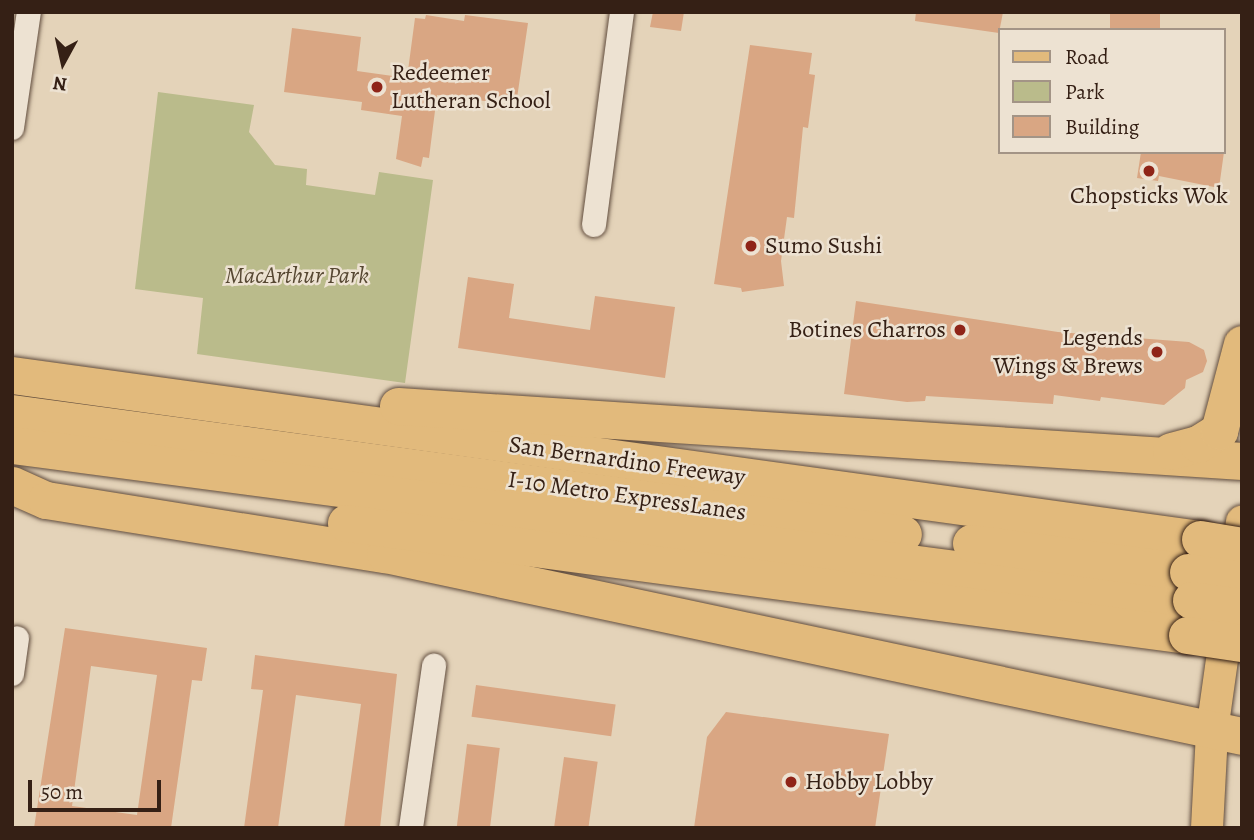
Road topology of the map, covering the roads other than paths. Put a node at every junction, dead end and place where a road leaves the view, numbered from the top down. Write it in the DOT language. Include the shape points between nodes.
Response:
graph roads {
  1 [pos="29,12"];
  2 [pos="622,12"];
  3 [pos="12,128"];
  4 [pos="594,225"];
  5 [pos="1242,344"];
  6 [pos="12,376"];
  7 [pos="142,392"];
  8 [pos="12,413"];
  9 [pos="12,445"];
  10 [pos="1159,454"];
  11 [pos="1242,461"];
  12 [pos="415,467"];
  13 [pos="12,475"];
  14 [pos="12,485"];
  15 [pos="328,488"];
  16 [pos="907,502"];
  17 [pos="1242,522"];
  18 [pos="1242,545"];
  19 [pos="546,551"];
  20 [pos="1242,580"];
  21 [pos="1192,587"];
  22 [pos="1242,607"];
  23 [pos="17,638"];
  24 [pos="1242,643"];
  25 [pos="434,666"];
  26 [pos="12,674"];
  27 [pos="1227,733"];
  28 [pos="411,828"];
  29 [pos="1207,828"];
  1 -- 3 [label="street"];
  2 -- 4 [label="street"];
  5 -- 10 [label="highway" via="1219,430 1198,444"];
  6 -- 7 [label="highway, San Bernardino Freeway"];
  7 -- 10 [label="highway" via="194,381 372,404"];
  7 -- 16 [label="highway, San Bernardino Freeway"];
  8 -- 12 [label="highway, I-10 Metro ExpressLanes"];
  9 -- 15 [label="highway, I-10 Metro ExpressLanes"];
  10 -- 11 [label="highway"];
  12 -- 16 [label="highway"];
  12 -- 21 [label="highway, I-10 Metro ExpressLanes"];
  13 -- 19 [label="highway, San Bernardino Freeway"];
  14 -- 27 [label="highway" via="47,500 385,554"];
  15 -- 19 [label="highway"];
  15 -- 21 [label="highway, I-10 Metro ExpressLanes"];
  16 -- 21 [label="highway, San Bernardino Freeway"];
  17 -- 27 [label="main road"];
  18 -- 21 [label="highway, San Bernardino Freeway, bridge"];
  19 -- 21 [label="highway, San Bernardino Freeway"];
  20 -- 21 [label="highway, I-10 Metro ExpressLanes, bridge"];
  21 -- 22 [label="highway, I-10 Metro ExpressLanes, bridge"];
  21 -- 24 [label="highway, San Bernardino Freeway, bridge"];
  23 -- 26 [label="street"];
  25 -- 28 [label="street"];
  27 -- 29 [label="main road"];
}
